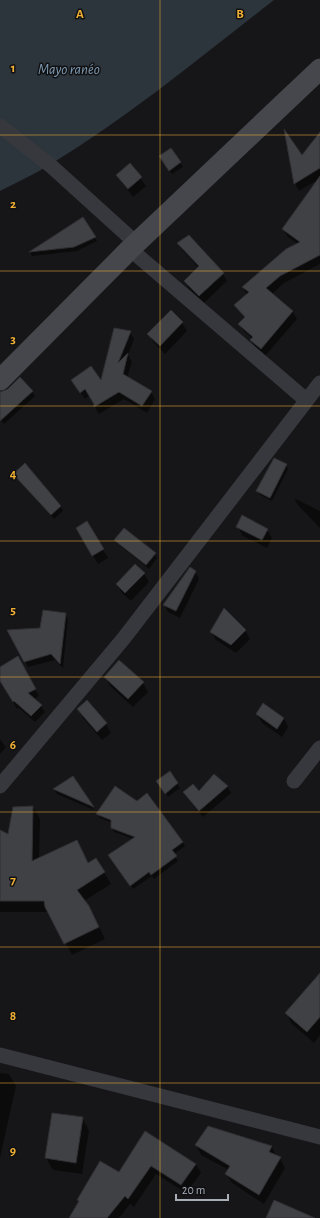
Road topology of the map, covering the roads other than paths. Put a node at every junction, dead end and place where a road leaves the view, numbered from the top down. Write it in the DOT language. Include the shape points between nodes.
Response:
graph roads {
  1 [pos="320,69"];
  2 [pos="0,126"];
  3 [pos="133,246"];
  4 [pos="0,380"];
  5 [pos="314,394"];
  6 [pos="320,748"];
  7 [pos="294,781"];
  8 [pos="0,786"];
  9 [pos="0,1055"];
  10 [pos="320,1137"];
  1 -- 3 [label="street"];
  2 -- 3 [label="street" via="50,165"];
  3 -- 4 [label="street"];
  3 -- 5 [label="street"];
  5 -- 8 [label="street" via="124,638"];
  6 -- 7 [label="street"];
  9 -- 10 [label="street"];
}
